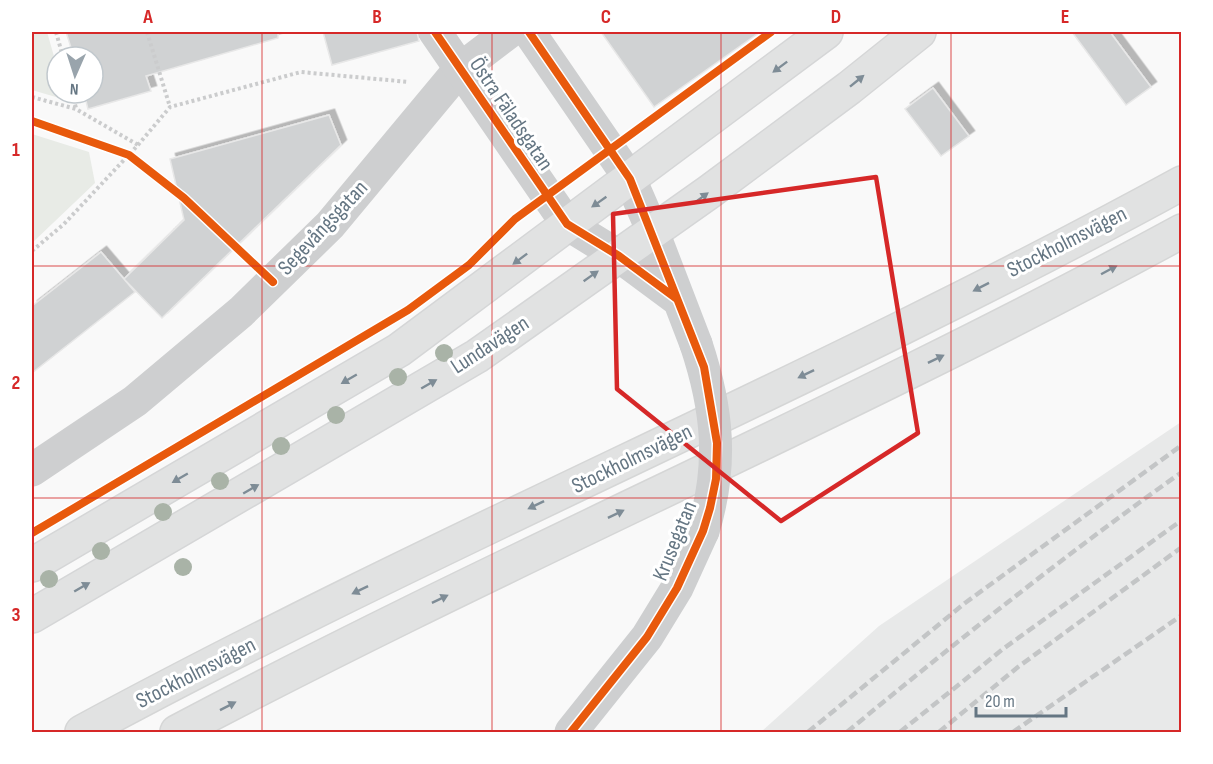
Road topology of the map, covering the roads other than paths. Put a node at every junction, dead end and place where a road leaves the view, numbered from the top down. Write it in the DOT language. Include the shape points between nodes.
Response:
graph roads {
  1 [pos="435,32"];
  2 [pos="509,32"];
  3 [pos="529,32"];
  4 [pos="826,32"];
  5 [pos="919,32"];
  6 [pos="459,70"];
  7 [pos="630,179"];
  8 [pos="1182,183"];
  9 [pos="567,224"];
  10 [pos="1182,231"];
  11 [pos="653,232"];
  12 [pos="619,256"];
  13 [pos="677,299"];
  14 [pos="32,470"];
  15 [pos="32,565"];
  16 [pos="32,616"];
  17 [pos="82,732"];
  18 [pos="177,732"];
  19 [pos="571,732"];
  1 -- 6 [label="street, Östra Fäladsgatan"];
  2 -- 6 [label="street, Segevångsgatan"];
  3 -- 7 [label="street"];
  4 -- 7 [label="main road, one-way"];
  11 -- 5 [label="main road, Lundavägen, one-way"];
  6 -- 9 [label="street, Östra Fäladsgatan"];
  6 -- 14 [label="street, Segevångsgatan" via="330,225 265,289 135,401"];
  7 -- 9 [label="main road, one-way"];
  7 -- 11 [label="street"];
  8 -- 17 [label="main road, Stockholmsvägen, one-way" via="859,348 369,585"];
  9 -- 12 [label="street, Östra Fäladsgatan"];
  9 -- 15 [label="main road, one-way" via="399,350"];
  18 -- 10 [label="main road, Stockholmsvägen, one-way" via="405,616 1014,320"];
  11 -- 12 [label="main road, Lundavägen"];
  11 -- 13 [label="street, Krusegatan"];
  12 -- 13 [label="street"];
  16 -- 12 [label="main road, Lundavägen, one-way" via="477,356"];
  13 -- 19 [label="street, Krusegatan, bridge" via="696,344 712,401 716,479 703,531 677,588 646,637"];
}
